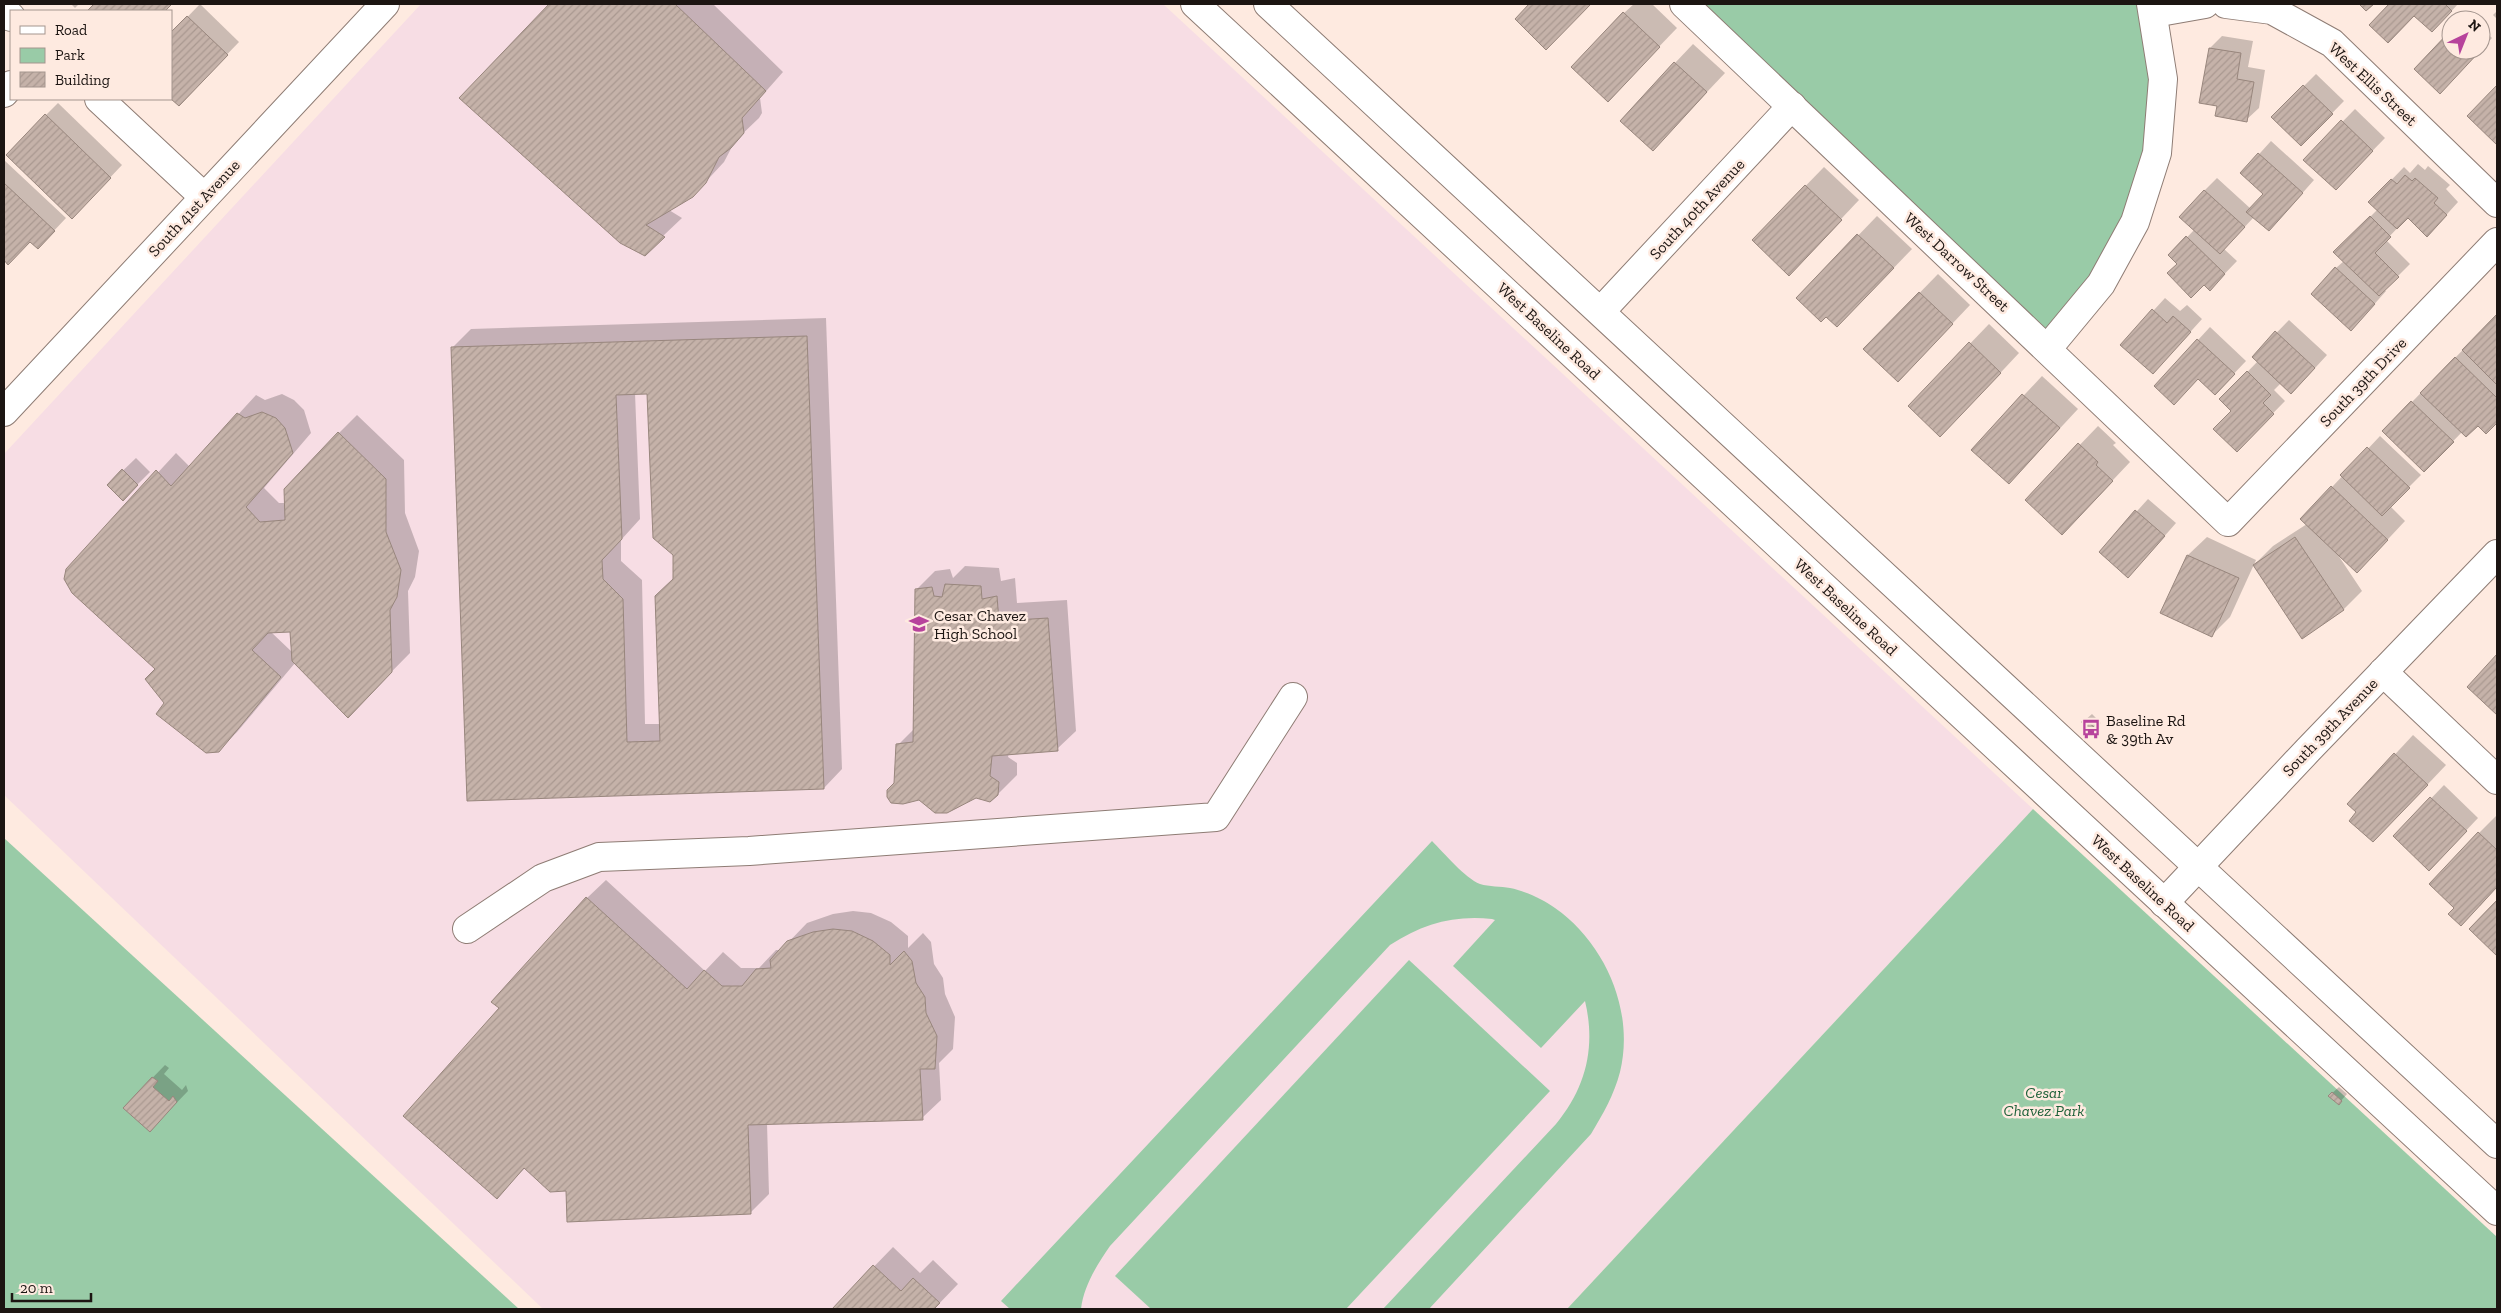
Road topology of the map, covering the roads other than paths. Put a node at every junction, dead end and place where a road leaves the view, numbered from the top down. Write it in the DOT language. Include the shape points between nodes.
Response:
graph roads {
  1 [pos="384,4"];
  2 [pos="1195,4"];
  3 [pos="1268,4"];
  4 [pos="1684,4"];
  5 [pos="2205,4"];
  6 [pos="2226,4"];
  7 [pos="2153,8"];
  8 [pos="100,100"];
  9 [pos="1792,106"];
  10 [pos="204,196"];
  11 [pos="2497,203"];
  12 [pos="2497,242"];
  13 [pos="1601,311"];
  14 [pos="2048,348"];
  15 [pos="4,412"];
  16 [pos="2228,522"];
  17 [pos="2497,554"];
  18 [pos="2383,672"];
  19 [pos="1292,697"];
  20 [pos="2497,780"];
  21 [pos="2198,866"];
  22 [pos="2164,902"];
  23 [pos="467,929"];
  24 [pos="2497,1144"];
  25 [pos="2497,1211"];
  1 -- 10 [label="street, South 41st Avenue"];
  2 -- 22 [label="street, West Baseline Road"];
  3 -- 13 [label="street"];
  4 -- 9 [label="street, West Darrow Street"];
  5 -- 7 [label="street"];
  6 -- 11 [label="street, West Ellis Street" via="2272,10 2332,43"];
  7 -- 14 [label="street" via="2163,78 2157,153 2135,222 2101,284"];
  8 -- 10 [label="street"];
  9 -- 13 [label="street, South 40th Avenue"];
  9 -- 14 [label="street, West Darrow Street"];
  10 -- 15 [label="street, South 41st Avenue"];
  12 -- 16 [label="street, South 39th Drive"];
  13 -- 21 [label="street"];
  14 -- 16 [label="street, West Darrow Street"];
  17 -- 18 [label="street, South 39th Avenue"];
  18 -- 20 [label="street"];
  18 -- 21 [label="street, South 39th Avenue"];
  19 -- 23 [label="street" via="1216,816 749,851 599,857 543,878"];
  21 -- 22 [label="street, South 39th Avenue"];
  21 -- 24 [label="street"];
  22 -- 25 [label="street, West Baseline Road"];
}
